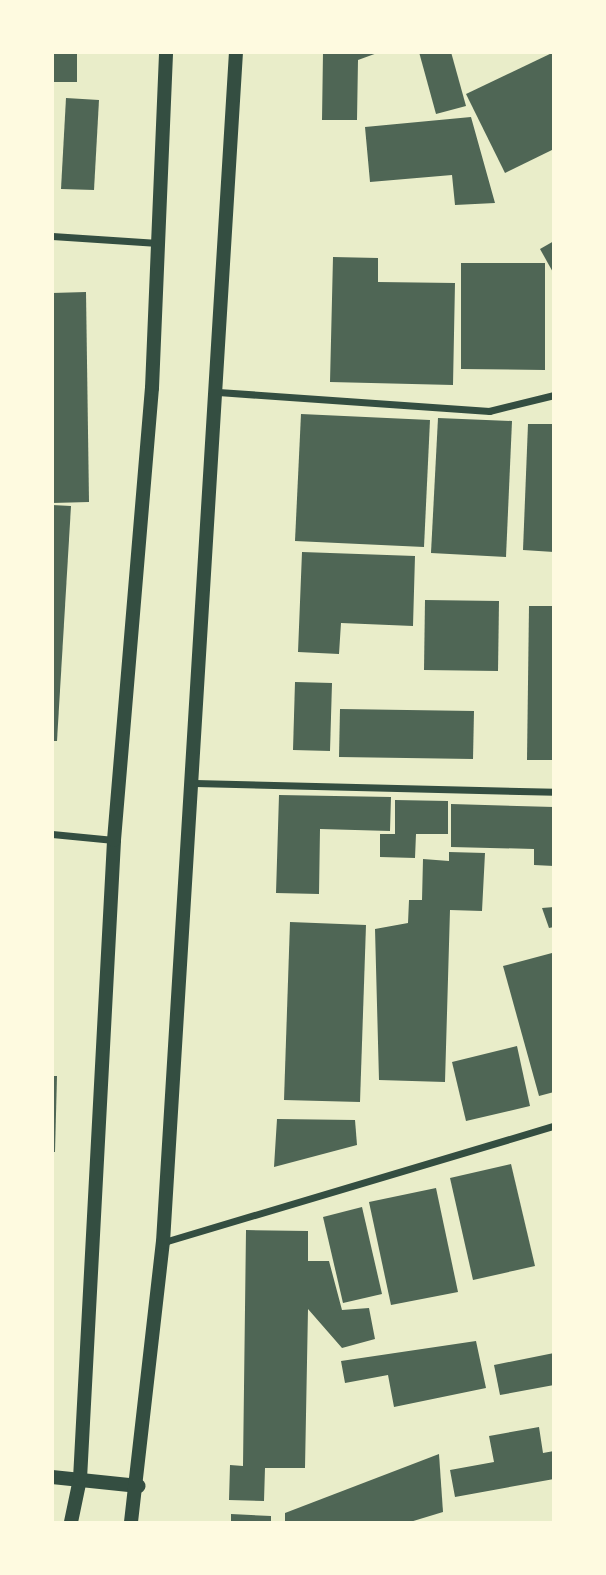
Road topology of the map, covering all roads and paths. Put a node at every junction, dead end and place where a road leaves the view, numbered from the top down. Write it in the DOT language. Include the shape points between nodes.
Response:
graph roads {
  1 [pos="166,52"];
  2 [pos="236,52"];
  3 [pos="52,236"];
  4 [pos="158,243"];
  5 [pos="218,392"];
  6 [pos="554,395"];
  7 [pos="195,783"];
  8 [pos="554,792"];
  9 [pos="52,834"];
  10 [pos="114,840"];
  11 [pos="554,1126"];
  12 [pos="163,1242"];
  13 [pos="52,1477"];
  14 [pos="80,1479"];
  15 [pos="139,1486"];
  16 [pos="71,1522"];
  17 [pos="131,1522"];
  1 -- 4 [label="main road"];
  2 -- 5 [label="main road"];
  3 -- 4 [label="street"];
  4 -- 10 [label="main road" via="124,778"];
  5 -- 6 [label="street" via="489,411"];
  5 -- 7 [label="main road"];
  7 -- 8 [label="street"];
  7 -- 12 [label="main road"];
  9 -- 10 [label="street"];
  10 -- 14 [label="main road"];
  11 -- 12 [label="street"];
  12 -- 15 [label="main road"];
  13 -- 14 [label="main road"];
  14 -- 15 [label="main road"];
  14 -- 16 [label="main road"];
  15 -- 17 [label="main road"];
}
